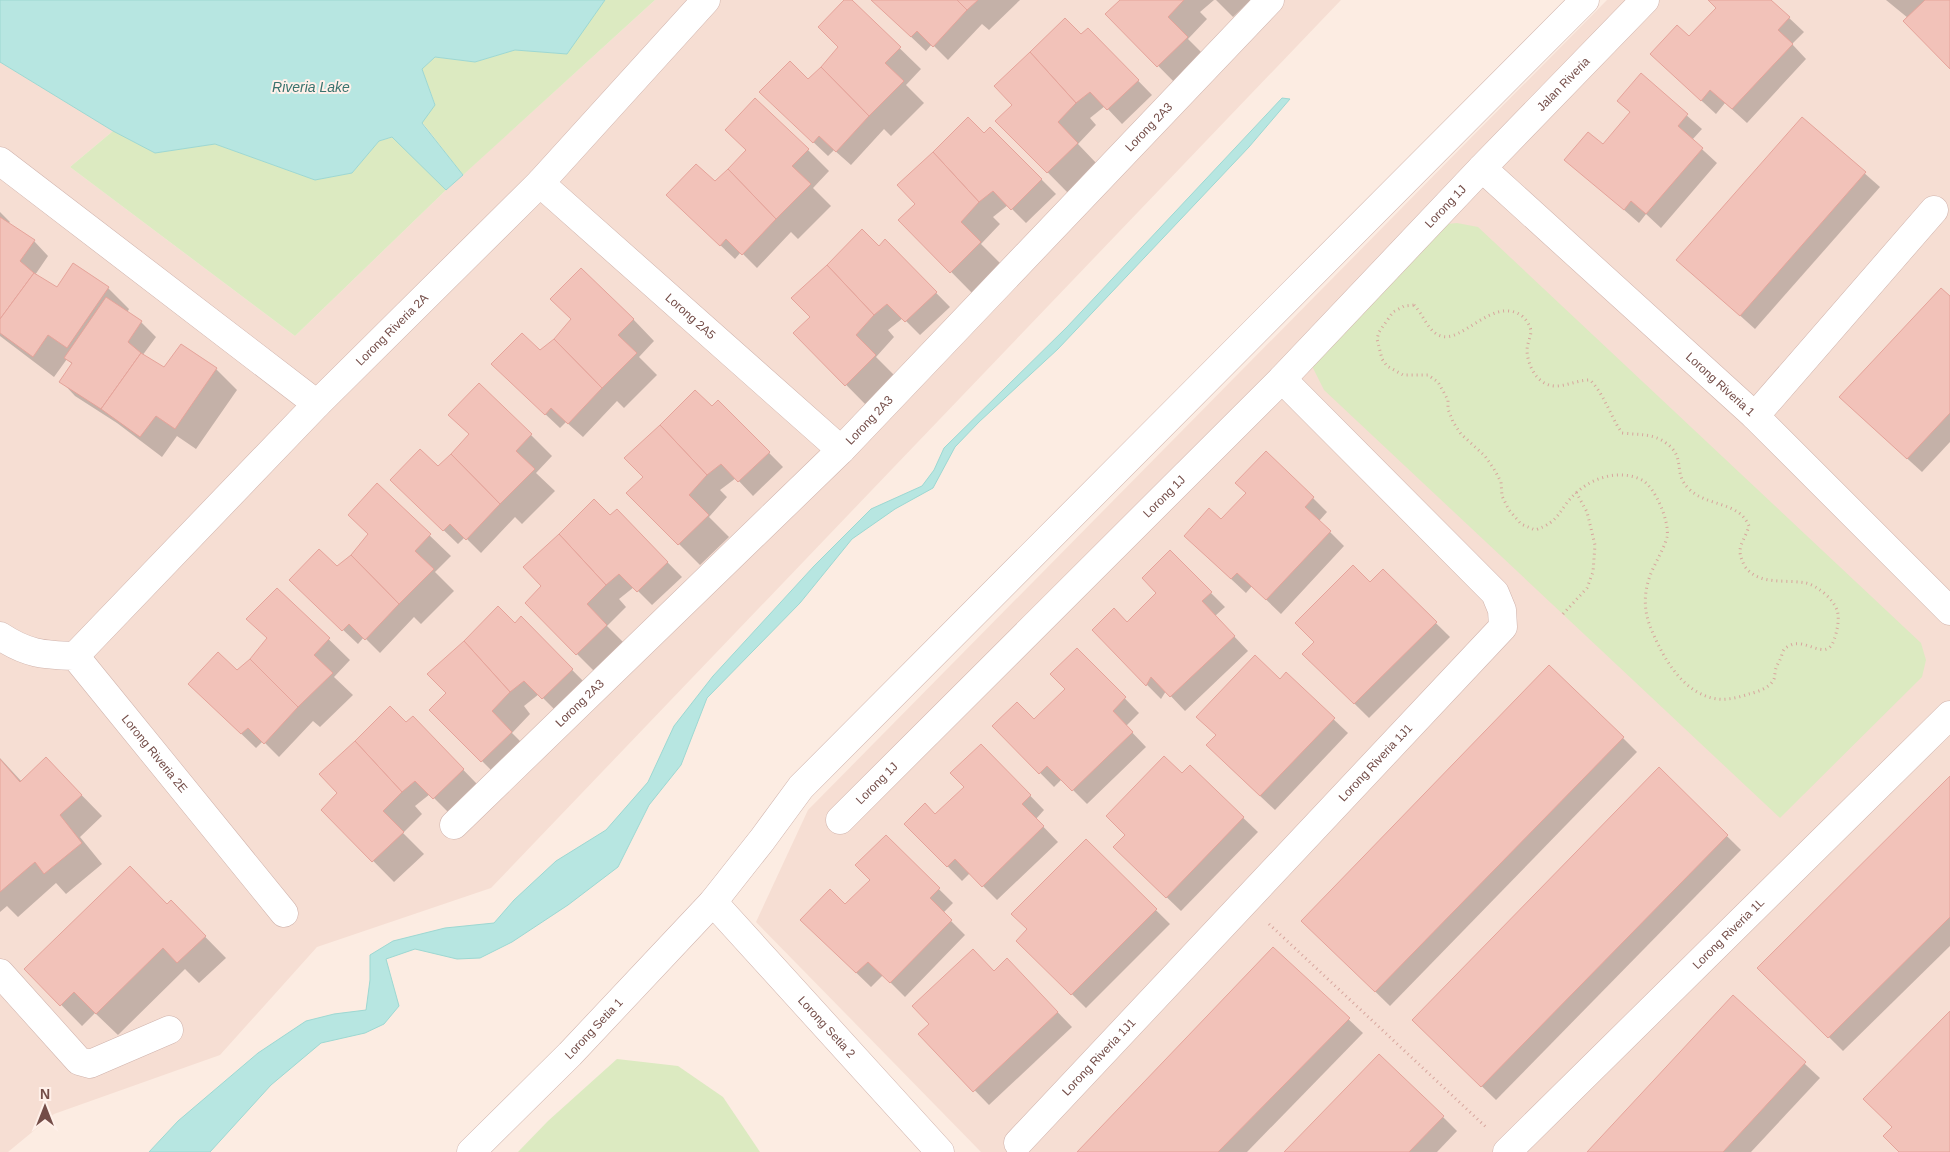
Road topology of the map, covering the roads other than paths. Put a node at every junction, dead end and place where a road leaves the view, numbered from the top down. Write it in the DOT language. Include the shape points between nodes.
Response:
graph roads {
  1 [pos="706,0"];
  2 [pos="1270,0"];
  3 [pos="1585,0"];
  4 [pos="1645,0"];
  5 [pos="0,161"];
  6 [pos="1482,168"];
  7 [pos="540,183"];
  8 [pos="1934,210"];
  9 [pos="1282,379"];
  10 [pos="317,404"];
  11 [pos="1755,416"];
  12 [pos="841,450"];
  13 [pos="1950,611"];
  14 [pos="0,636"];
  15 [pos="75,656"];
  16 [pos="1950,715"];
  17 [pos="840,820"];
  18 [pos="454,825"];
  19 [pos="713,902"];
  20 [pos="284,913"];
  21 [pos="0,973"];
  22 [pos="169,1030"];
  23 [pos="1018,1143"];
  24 [pos="1508,1151"];
  25 [pos="471,1152"];
  26 [pos="940,1152"];
  1 -- 7 [label="street, Lorong Riveria 2A"];
  2 -- 12 [label="street, Lorong 2A3"];
  3 -- 19 [label="street, Lorong Setia 1" via="801,786"];
  4 -- 6 [label="street, Jalan Riveria"];
  5 -- 10 [label="street"];
  6 -- 9 [label="street, Lorong 1J"];
  6 -- 11 [label="street, Lorong Riveria 1"];
  7 -- 10 [label="street, Lorong Riveria 2A"];
  7 -- 12 [label="street, Lorong 2A5"];
  8 -- 11 [label="street"];
  9 -- 17 [label="street, Lorong 1J"];
  9 -- 23 [label="street, Lorong Riveria 1J1" via="1495,593 1502,610 1503,628"];
  10 -- 15 [label="street, Lorong Riveria 2A"];
  11 -- 13 [label="street, Lorong Riveria 1"];
  12 -- 18 [label="street, Lorong 2A3"];
  14 -- 15 [label="street" via="19,648 45,655"];
  15 -- 20 [label="street, Lorong Riveria 2E"];
  16 -- 24 [label="street, Lorong Riveria 1L"];
  19 -- 25 [label="street, Lorong Setia 1" via="570,1054"];
  19 -- 26 [label="street, Lorong Setia 2"];
  21 -- 22 [label="street" via="79,1061 90,1064"];
}
